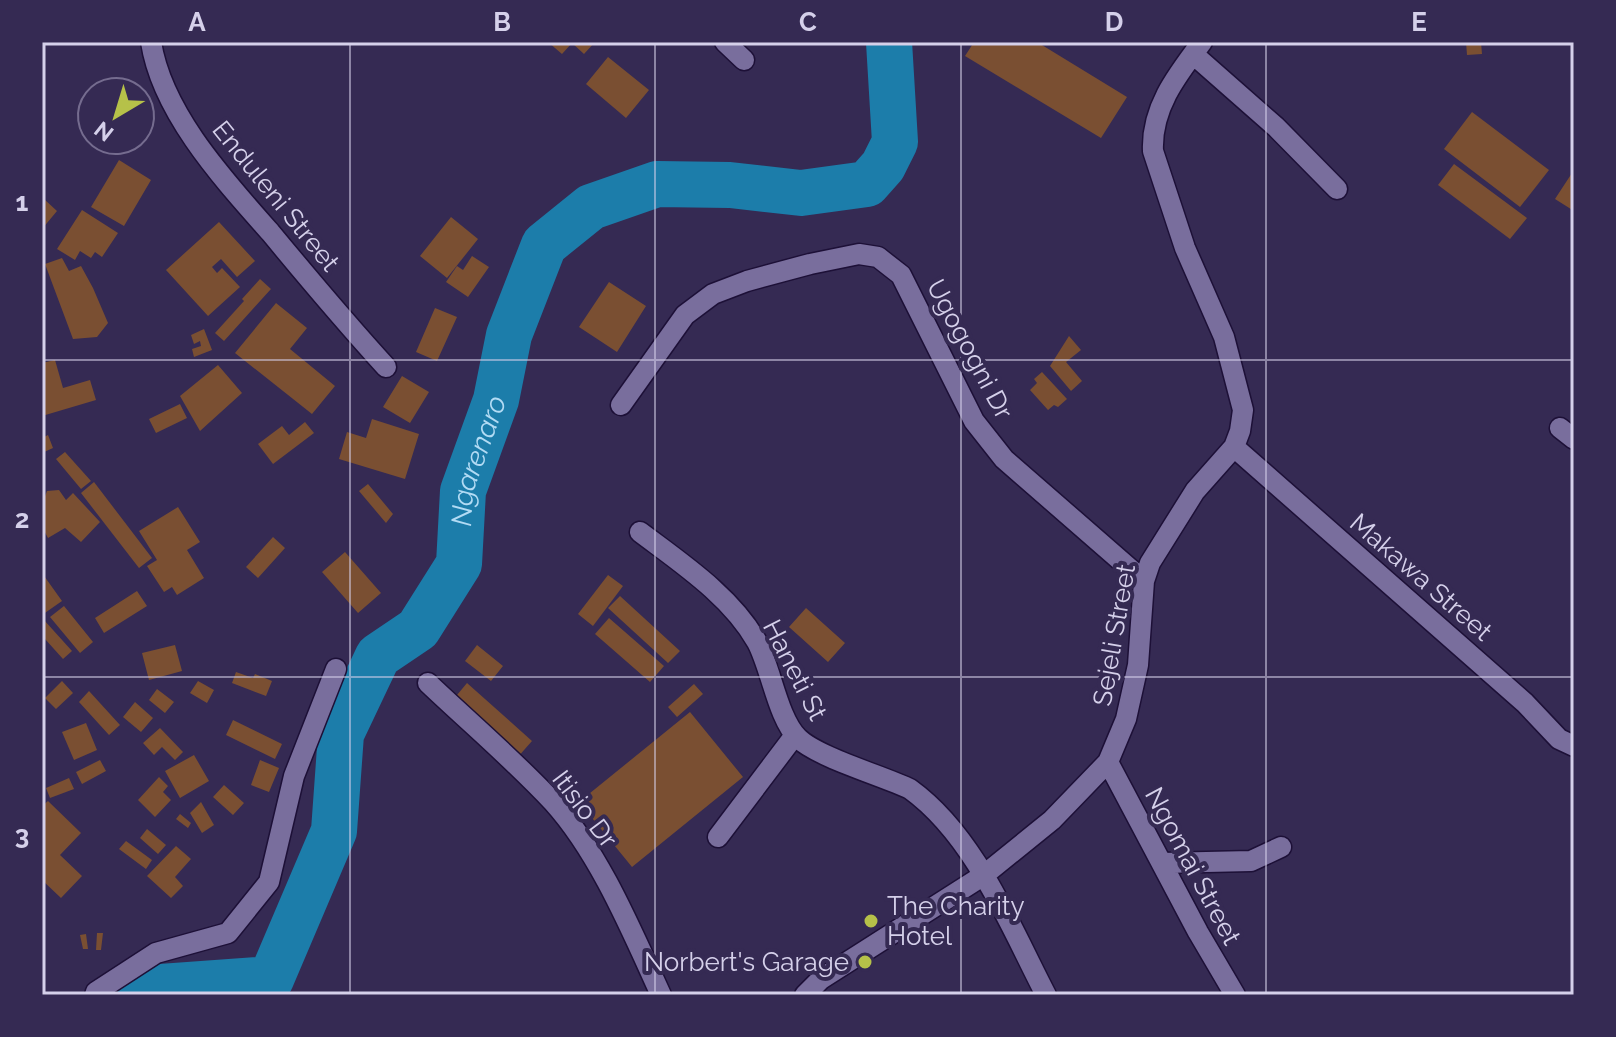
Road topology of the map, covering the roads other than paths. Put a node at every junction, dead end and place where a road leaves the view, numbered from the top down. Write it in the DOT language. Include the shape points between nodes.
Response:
graph roads {
  1 [pos="151,42"];
  2 [pos="725,42"];
  3 [pos="1198,48"];
  4 [pos="744,60"];
  5 [pos="1337,189"];
  6 [pos="386,367"];
  7 [pos="621,405"];
  8 [pos="1234,447"];
  9 [pos="640,532"];
  10 [pos="1144,581"];
  11 [pos="336,669"];
  12 [pos="428,683"];
  13 [pos="795,735"];
  14 [pos="1574,746"];
  15 [pos="1108,762"];
  16 [pos="718,837"];
  17 [pos="1281,847"];
  18 [pos="1162,863"];
  19 [pos="984,875"];
  20 [pos="95,995"];
  21 [pos="661,995"];
  22 [pos="805,995"];
  23 [pos="1046,995"];
  24 [pos="1235,995"];
  1 -- 6 [label="street, Enduleni Street" via="178,113 217,173"];
  2 -- 4 [label="street"];
  3 -- 5 [label="street"];
  3 -- 8 [label="street, Sejeli Street" via="1159,109 1153,151 1185,248 1224,337 1243,410"];
  7 -- 10 [label="street, Ugogogni Dr" via="685,315 713,294 810,264 859,254 878,257 901,275 974,421 1004,459"];
  8 -- 10 [label="street, Sejeli Street" via="1179,514"];
  8 -- 14 [label="street, Makawa Street" via="1525,703 1559,739"];
  9 -- 13 [label="street, Haneti St" via="728,605 756,640"];
  10 -- 15 [label="street, Sejeli Street" via="1138,665 1126,719"];
  11 -- 20 [label="street" via="294,776 269,882 228,933 156,953"];
  12 -- 21 [label="street, Itisio Dr" via="554,803 575,831"];
  13 -- 16 [label="street"];
  13 -- 19 [label="street, Haneti St" via="921,796"];
  15 -- 18 [label="street, Ngomai Street"];
  15 -- 19 [label="street, Sejeli Street" via="1052,820"];
  17 -- 18 [label="street" via="1251,861"];
  18 -- 24 [label="street, Ngomai Street"];
  19 -- 22 [label="street, Sejeli Street" via="821,979"];
  19 -- 23 [label="street, Haneti St"];
}
